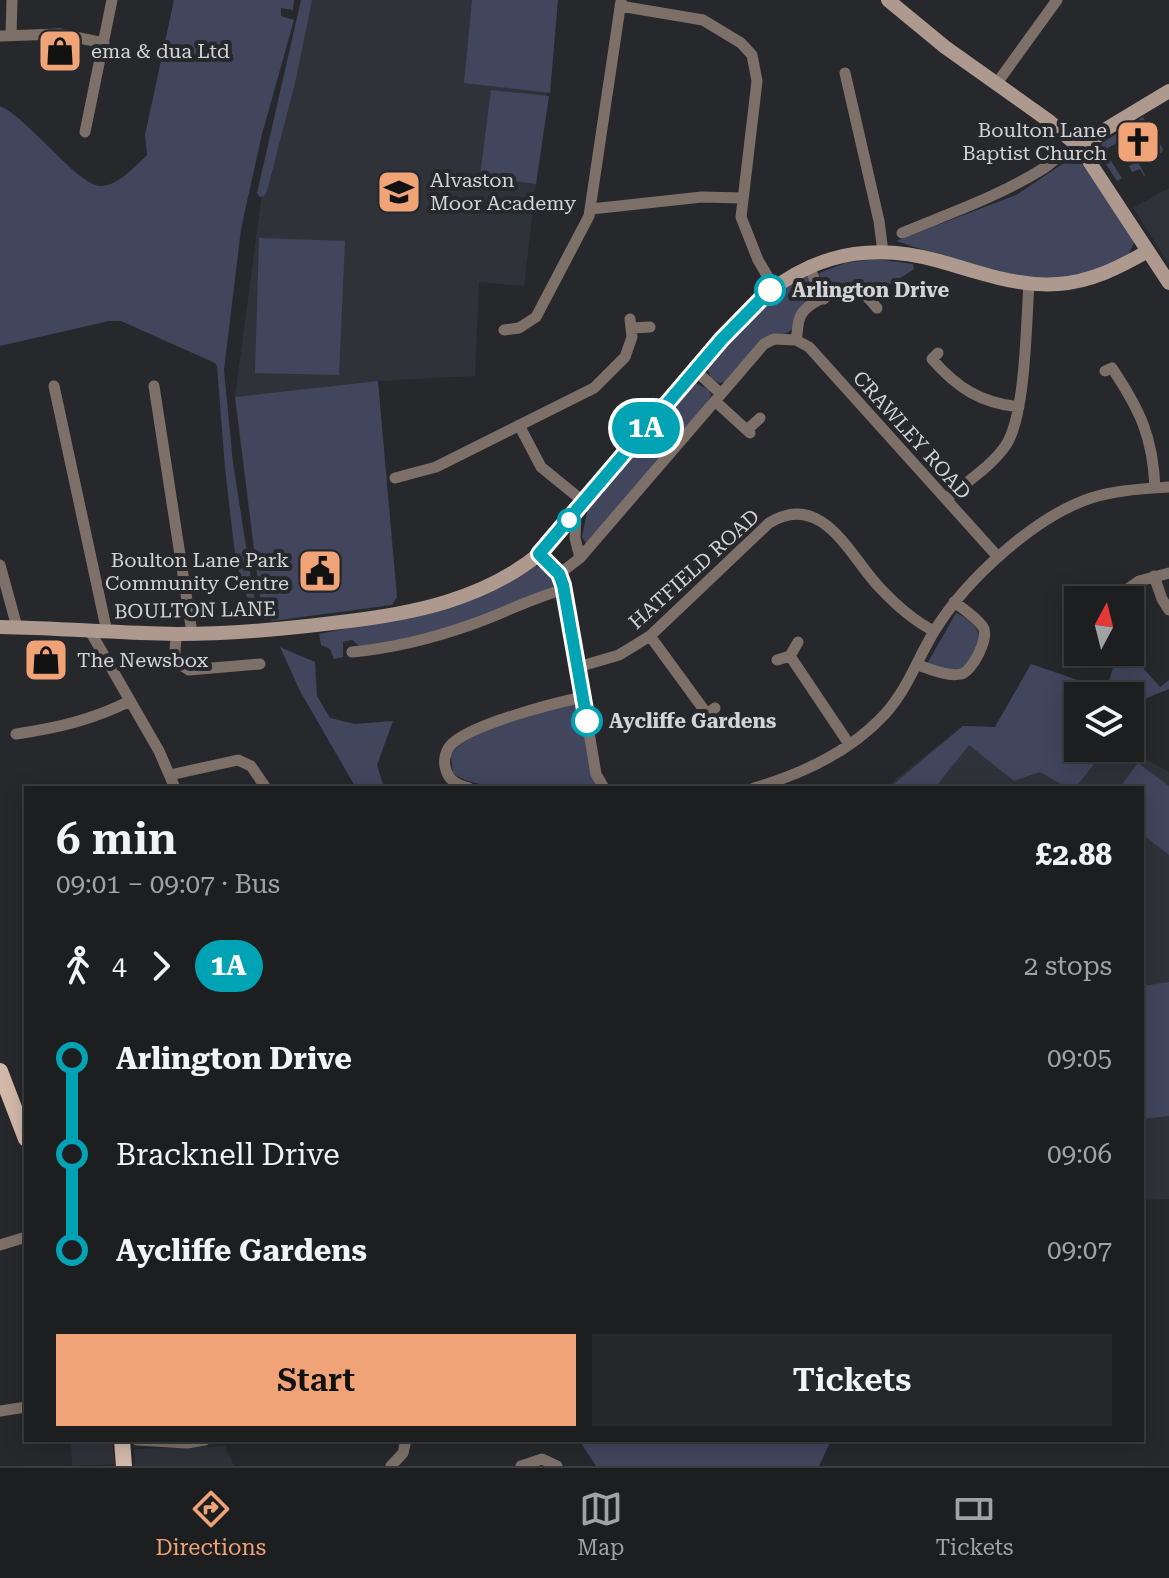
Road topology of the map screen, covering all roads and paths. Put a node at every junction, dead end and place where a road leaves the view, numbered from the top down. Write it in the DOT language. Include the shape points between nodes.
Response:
graph roads {
  1 [pos="12,0"];
  2 [pos="112,0"];
  3 [pos="888,0"];
  4 [pos="1057,0"];
  5 [pos="620,3"];
  6 [pos="6,36"];
  7 [pos="104,43"];
  8 [pos="845,73"];
  9 [pos="997,83"];
  10 [pos="1169,91"];
  11 [pos="85,132"];
  12 [pos="1081,149"];
  13 [pos="742,198"];
  14 [pos="591,209"];
  15 [pos="902,233"];
  16 [pos="1148,251"];
  17 [pos="883,252"];
  18 [pos="809,267"];
  19 [pos="1169,283"];
  20 [pos="1029,284"];
  21 [pos="774,287"];
  22 [pos="882,287"];
  23 [pos="824,299"];
  24 [pos="650,327"];
  25 [pos="504,330"];
  26 [pos="796,340"];
  27 [pos="938,353"];
  28 [pos="695,370"];
  29 [pos="1105,371"];
  30 [pos="54,386"];
  31 [pos="154,386"];
  32 [pos="718,397"];
  33 [pos="1019,407"];
  34 [pos="760,418"];
  35 [pos="519,425"];
  36 [pos="395,478"];
  37 [pos="1169,487"];
  38 [pos="1155,488"];
  39 [pos="946,499"];
  40 [pos="580,507"];
  41 [pos="539,554"];
  42 [pos="998,557"];
  43 [pos="580,558"];
  44 [pos="0,565"];
  45 [pos="1169,573"];
  46 [pos="559,574"];
  47 [pos="1154,576"];
  48 [pos="1130,586"];
  49 [pos="565,589"];
  50 [pos="954,602"];
  51 [pos="1169,610"];
  52 [pos="0,627"];
  53 [pos="17,627"];
  54 [pos="90,631"];
  55 [pos="934,631"];
  56 [pos="107,632"];
  57 [pos="185,634"];
  58 [pos="650,636"];
  59 [pos="798,642"];
  60 [pos="239,651"];
  61 [pos="352,652"];
  62 [pos="790,656"];
  63 [pos="777,660"];
  64 [pos="260,664"];
  65 [pos="918,665"];
  66 [pos="241,666"];
  67 [pos="578,667"];
  68 [pos="583,697"];
  69 [pos="130,701"];
  70 [pos="706,714"];
  71 [pos="16,734"];
  72 [pos="849,744"];
  73 [pos="170,775"];
  74 [pos="174,786"];
  75 [pos="265,786"];
  76 [pos="464,786"];
  77 [pos="603,786"];
  78 [pos="759,786"];
  79 [pos="0,1071"];
  80 [pos="24,1134"];
  81 [pos="24,1238"];
  82 [pos="0,1245"];
  83 [pos="24,1407"];
  84 [pos="0,1411"];
  85 [pos="122,1442"];
  86 [pos="170,1442"];
  87 [pos="193,1442"];
  88 [pos="406,1442"];
  89 [pos="124,1466"];
  90 [pos="391,1466"];
  91 [pos="521,1466"];
  92 [pos="557,1466"];
  1 -- 6 [label="street"];
  2 -- 7 [label="street"];
  3 -- 9 [label="street"];
  4 -- 9 [label="street"];
  5 -- 13 [label="street" via="703,20 752,55 757,81"];
  5 -- 14 [label="street"];
  6 -- 7 [label="street" via="60,34"];
  7 -- 11 [label="street"];
  8 -- 17 [label="street"];
  9 -- 12 [label="street"];
  10 -- 12 [label="street"];
  12 -- 15 [label="street" via="1067,149 1005,191"];
  12 -- 16 [label="street"];
  13 -- 14 [label="street"];
  13 -- 21 [label="street" via="741,222"];
  14 -- 25 [label="street" via="536,317"];
  16 -- 19 [label="street"];
  16 -- 20 [label="street, BOULTON LANE" via="1091,278"];
  17 -- 18 [label="street, BOULTON LANE" via="840,256"];
  17 -- 20 [label="street, BOULTON LANE"];
  18 -- 21 [label="street, BOULTON LANE"];
  18 -- 23 [label="street"];
  20 -- 33 [label="street"];
  21 -- 28 [label="street, BOULTON LANE"];
  22 -- 23 [label="street" via="874,304 851,292"];
  23 -- 26 [label="street" via="804,311"];
  24 -- 35 [label="street" via="631,323 631,345 602,383"];
  26 -- 32 [label="street" via="764,344"];
  26 -- 39 [label="street, CRAWLEY ROAD" via="809,347"];
  27 -- 33 [label="street" via="932,359 963,389 986,401"];
  28 -- 32 [label="street"];
  28 -- 40 [label="street, BOULTON LANE"];
  29 -- 38 [label="street" via="1112,368 1144,420"];
  30 -- 56 [label="street"];
  31 -- 57 [label="street"];
  32 -- 34 [label="street" via="748,431"];
  32 -- 43 [label="street"];
  33 -- 39 [label="street" via="1002,450"];
  35 -- 36 [label="street" via="464,454"];
  35 -- 40 [label="street" via="541,467"];
  37 -- 38 [label="street"];
  38 -- 42 [label="street" via="1115,491 1073,506"];
  39 -- 42 [label="street, CRAWLEY ROAD"];
  40 -- 41 [label="street, BOULTON LANE"];
  40 -- 43 [label="street" via="575,538"];
  41 -- 46 [label="street"];
  41 -- 57 [label="street, BOULTON LANE" via="482,589 410,612 282,629"];
  42 -- 50 [label="street"];
  43 -- 46 [label="street"];
  44 -- 53 [label="street"];
  45 -- 47 [label="street"];
  46 -- 49 [label="street"];
  47 -- 48 [label="street"];
  47 -- 51 [label="street"];
  49 -- 61 [label="street" via="453,631"];
  49 -- 67 [label="street"];
  50 -- 55 [label="street"];
  50 -- 65 [label="street" via="986,635 967,672"];
  52 -- 53 [label="street, BOULTON LANE"];
  53 -- 54 [label="street, BOULTON LANE"];
  54 -- 56 [label="street, BOULTON LANE"];
  54 -- 69 [label="street"];
  55 -- 58 [label="street, HATFIELD ROAD" via="879,588 824,522 804,514 769,523"];
  55 -- 65 [label="street"];
  56 -- 57 [label="street, BOULTON LANE"];
  57 -- 66 [label="street" via="175,657 185,669"];
  58 -- 67 [label="street, HATFIELD ROAD" via="612,658"];
  58 -- 70 [label="street"];
  59 -- 62 [label="street"];
  60 -- 66 [label="street"];
  62 -- 63 [label="street"];
  62 -- 72 [label="street"];
  64 -- 66 [label="street"];
  65 -- 72 [label="street" via="884,715"];
  67 -- 68 [label="street"];
  68 -- 76 [label="street" via="503,720 454,742 445,768 453,781"];
  68 -- 77 [label="street" via="596,774"];
  69 -- 71 [label="street" via="78,723"];
  69 -- 73 [label="street"];
  72 -- 78 [label="street" via="817,764"];
  73 -- 74 [label="street"];
  73 -- 75 [label="street" via="238,760 251,766"];
  79 -- 80 [label="main road"];
  81 -- 82 [label="street"];
  83 -- 84 [label="street"];
  85 -- 89 [label="main road"];
  86 -- 87 [label="street"];
  88 -- 90 [label="street"];
  91 -- 92 [label="street" via="541,1454"];
}
